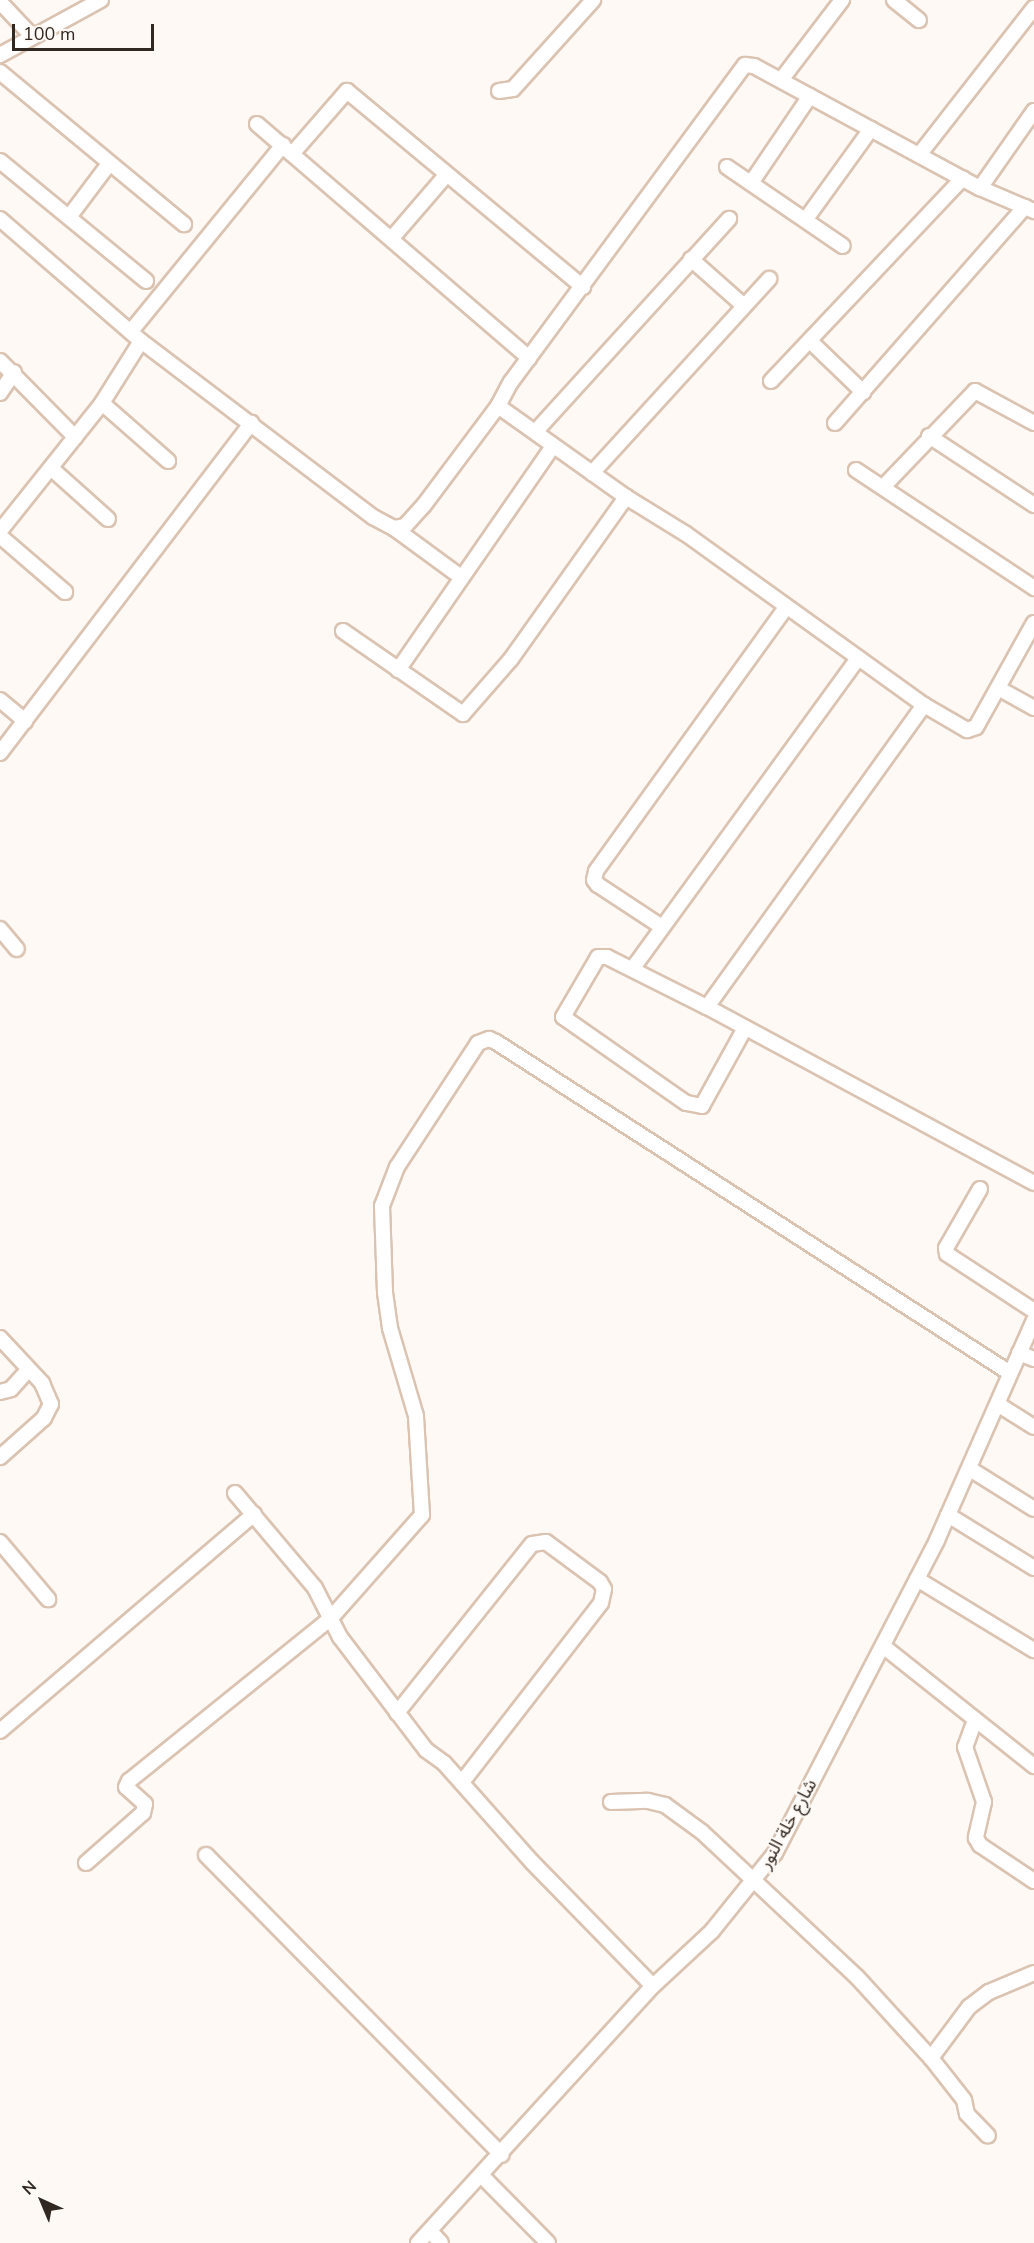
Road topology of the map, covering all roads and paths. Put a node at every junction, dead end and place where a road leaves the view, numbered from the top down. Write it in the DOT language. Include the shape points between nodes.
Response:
graph roads {
  1 [pos="101,0"];
  2 [pos="593,0"];
  3 [pos="842,0"];
  4 [pos="894,0"];
  5 [pos="0,2"];
  6 [pos="1034,8"];
  7 [pos="919,20"];
  8 [pos="32,36"];
  9 [pos="0,55"];
  10 [pos="0,72"];
  11 [pos="781,80"];
  12 [pos="499,91"];
  13 [pos="810,96"];
  14 [pos="1034,111"];
  15 [pos="257,123"];
  16 [pos="871,129"];
  17 [pos="287,150"];
  18 [pos="919,155"];
  19 [pos="0,161"];
  20 [pos="109,164"];
  21 [pos="727,167"];
  22 [pos="447,174"];
  23 [pos="963,178"];
  24 [pos="751,183"];
  25 [pos="981,188"];
  26 [pos="1029,209"];
  27 [pos="69,217"];
  28 [pos="0,219"];
  29 [pos="729,219"];
  30 [pos="806,219"];
  31 [pos="184,224"];
  32 [pos="392,238"];
  33 [pos="843,246"];
  34 [pos="691,259"];
  35 [pos="769,279"];
  36 [pos="146,281"];
  37 [pos="583,287"];
  38 [pos="743,305"];
  39 [pos="136,336"];
  40 [pos="810,341"];
  41 [pos="529,358"];
  42 [pos="0,361"];
  43 [pos="14,372"];
  44 [pos="771,381"];
  45 [pos="863,392"];
  46 [pos="0,393"];
  47 [pos="102,403"];
  48 [pos="498,406"];
  49 [pos="251,423"];
  50 [pos="835,423"];
  51 [pos="1034,423"];
  52 [pos="536,431"];
  53 [pos="928,436"];
  54 [pos="75,437"];
  55 [pos="554,446"];
  56 [pos="168,461"];
  57 [pos="52,470"];
  58 [pos="856,470"];
  59 [pos="592,473"];
  60 [pos="883,487"];
  61 [pos="626,497"];
  62 [pos="1034,505"];
  63 [pos="108,519"];
  64 [pos="394,528"];
  65 [pos="0,531"];
  66 [pos="0,536"];
  67 [pos="462,578"];
  68 [pos="1034,588"];
  69 [pos="65,592"];
  70 [pos="786,608"];
  71 [pos="1034,624"];
  72 [pos="343,631"];
  73 [pos="858,658"];
  74 [pos="398,670"];
  75 [pos="998,688"];
  76 [pos="0,700"];
  77 [pos="924,705"];
  78 [pos="1034,708"];
  79 [pos="25,721"];
  80 [pos="0,753"];
  81 [pos="662,927"];
  82 [pos="0,929"];
  83 [pos="17,950"];
  84 [pos="633,968"];
  85 [pos="707,1006"];
  86 [pos="745,1028"];
  87 [pos="1034,1183"];
  88 [pos="980,1189"];
  89 [pos="1034,1311"];
  90 [pos="1034,1320"];
  91 [pos="0,1338"];
  92 [pos="1019,1353"];
  93 [pos="1034,1359"];
  94 [pos="28,1370"];
  95 [pos="1010,1373"];
  96 [pos="5,1390"];
  97 [pos="0,1404"];
  98 [pos="999,1405"];
  99 [pos="1034,1426"];
  100 [pos="0,1457"];
  101 [pos="970,1469"];
  102 [pos="236,1493"];
  103 [pos="1034,1509"];
  104 [pos="254,1514"];
  105 [pos="948,1515"];
  106 [pos="0,1542"];
  107 [pos="1034,1568"];
  108 [pos="917,1579"];
  109 [pos="48,1599"];
  110 [pos="330,1619"];
  111 [pos="883,1646"];
  112 [pos="1034,1650"];
  113 [pos="397,1713"];
  114 [pos="975,1720"];
  115 [pos="0,1731"];
  116 [pos="1034,1766"];
  117 [pos="462,1782"];
  118 [pos="611,1802"];
  119 [pos="206,1855"];
  120 [pos="86,1863"];
  121 [pos="1034,1881"];
  122 [pos="754,1882"];
  123 [pos="1034,1973"];
  124 [pos="653,1986"];
  125 [pos="931,2058"];
  126 [pos="988,2136"];
  127 [pos="502,2155"];
  128 [pos="482,2176"];
  129 [pos="430,2231"];
  130 [pos="418,2243"];
  131 [pos="441,2243"];
  132 [pos="548,2243"];
  1 -- 8 [label="street"];
  2 -- 12 [label="street" via="513,89"];
  3 -- 11 [label="street"];
  4 -- 7 [label="street"];
  5 -- 8 [label="street"];
  6 -- 18 [label="street"];
  8 -- 9 [label="street"];
  10 -- 20 [label="street"];
  11 -- 13 [label="street"];
  11 -- 37 [label="street" via="745,65"];
  13 -- 16 [label="street"];
  13 -- 24 [label="street"];
  14 -- 25 [label="street"];
  15 -- 17 [label="street"];
  16 -- 18 [label="street"];
  16 -- 30 [label="street"];
  17 -- 22 [label="street" via="347,91"];
  17 -- 32 [label="street"];
  17 -- 39 [label="street"];
  18 -- 23 [label="street"];
  19 -- 27 [label="street"];
  20 -- 27 [label="street"];
  20 -- 31 [label="street"];
  21 -- 24 [label="street"];
  22 -- 32 [label="street"];
  22 -- 37 [label="street"];
  23 -- 25 [label="street"];
  23 -- 40 [label="street"];
  24 -- 30 [label="street"];
  25 -- 26 [label="street"];
  26 -- 45 [label="street"];
  27 -- 36 [label="street"];
  28 -- 39 [label="street"];
  29 -- 34 [label="street"];
  30 -- 33 [label="street"];
  32 -- 41 [label="street"];
  34 -- 38 [label="street"];
  34 -- 52 [label="street"];
  35 -- 38 [label="street"];
  37 -- 41 [label="street"];
  38 -- 59 [label="street"];
  39 -- 47 [label="street"];
  39 -- 49 [label="street"];
  40 -- 44 [label="street"];
  40 -- 45 [label="street"];
  41 -- 48 [label="street"];
  42 -- 43 [label="street"];
  43 -- 46 [label="street"];
  43 -- 54 [label="street"];
  45 -- 50 [label="street"];
  47 -- 54 [label="street"];
  47 -- 56 [label="street"];
  48 -- 52 [label="street"];
  48 -- 64 [label="street" via="418,512 405,526"];
  49 -- 64 [label="street" via="373,517"];
  49 -- 79 [label="street"];
  51 -- 53 [label="street" via="975,391"];
  52 -- 55 [label="street"];
  53 -- 60 [label="street"];
  53 -- 62 [label="street"];
  54 -- 57 [label="street"];
  55 -- 59 [label="street"];
  55 -- 67 [label="street"];
  57 -- 63 [label="street"];
  57 -- 65 [label="street"];
  58 -- 60 [label="street"];
  59 -- 61 [label="street"];
  60 -- 68 [label="street"];
  61 -- 70 [label="street" via="686,534"];
  61 -- 74 [label="street" via="511,659 463,714"];
  64 -- 67 [label="street"];
  66 -- 69 [label="street"];
  67 -- 74 [label="street"];
  70 -- 73 [label="street"];
  70 -- 81 [label="street" via="596,871 598,885"];
  71 -- 75 [label="street"];
  72 -- 74 [label="street"];
  73 -- 77 [label="street"];
  73 -- 81 [label="street"];
  75 -- 77 [label="street" via="972,731"];
  75 -- 78 [label="street"];
  76 -- 79 [label="street"];
  77 -- 85 [label="street"];
  79 -- 80 [label="street"];
  81 -- 84 [label="street"];
  82 -- 83 [label="street"];
  84 -- 85 [label="street"];
  84 -- 86 [label="street" via="598,957 563,1017 686,1103 702,1106"];
  85 -- 86 [label="street"];
  86 -- 87 [label="street"];
  88 -- 89 [label="street" via="946,1248 947,1254"];
  90 -- 92 [label="street, شارع خلة النور"];
  91 -- 94 [label="street"];
  92 -- 93 [label="street"];
  92 -- 95 [label="street, شارع خلة النور"];
  94 -- 96 [label="street"];
  94 -- 100 [label="street" via="49,1394 51,1404 44,1418"];
  95 -- 98 [label="street, شارع خلة النور"];
  95 -- 110 [label="street" via="496,1042 478,1042 397,1167 382,1206 385,1292 390,1328 416,1416 422,1515"];
  96 -- 97 [label="street"];
  98 -- 99 [label="street"];
  98 -- 101 [label="street, شارع خلة النور"];
  101 -- 103 [label="street"];
  101 -- 105 [label="street, شارع خلة النور"];
  102 -- 104 [label="street"];
  104 -- 110 [label="street" via="311,1582"];
  104 -- 115 [label="street"];
  105 -- 107 [label="street"];
  105 -- 108 [label="street, شارع خلة النور"];
  106 -- 109 [label="street"];
  108 -- 111 [label="street, شارع خلة النور"];
  108 -- 112 [label="street"];
  110 -- 113 [label="street"];
  110 -- 120 [label="street" via="129,1781 126,1787 145,1804 143,1814"];
  111 -- 114 [label="street"];
  111 -- 122 [label="street, شارع خلة النور" via="775,1853"];
  113 -- 117 [label="street" via="426,1750"];
  113 -- 117 [label="street" via="532,1544 546,1542 600,1582 604,1589 601,1603"];
  114 -- 116 [label="street"];
  114 -- 121 [label="street" via="965,1747 984,1802 976,1838 980,1845"];
  117 -- 124 [label="street" via="532,1862"];
  118 -- 122 [label="street" via="648,1801 664,1805 702,1832"];
  119 -- 127 [label="street"];
  122 -- 124 [label="street, شارع خلة النور" via="712,1930"];
  122 -- 125 [label="street" via="857,1977"];
  123 -- 125 [label="street" via="989,1992 969,2007"];
  124 -- 127 [label="street, شارع خلة النور"];
  125 -- 126 [label="street" via="964,2100 967,2114"];
  127 -- 128 [label="street, شارع خلة النور"];
  128 -- 129 [label="street, شارع خلة النور"];
  128 -- 132 [label="street"];
  129 -- 130 [label="street, شارع خلة النور"];
  129 -- 131 [label="street"];
}
